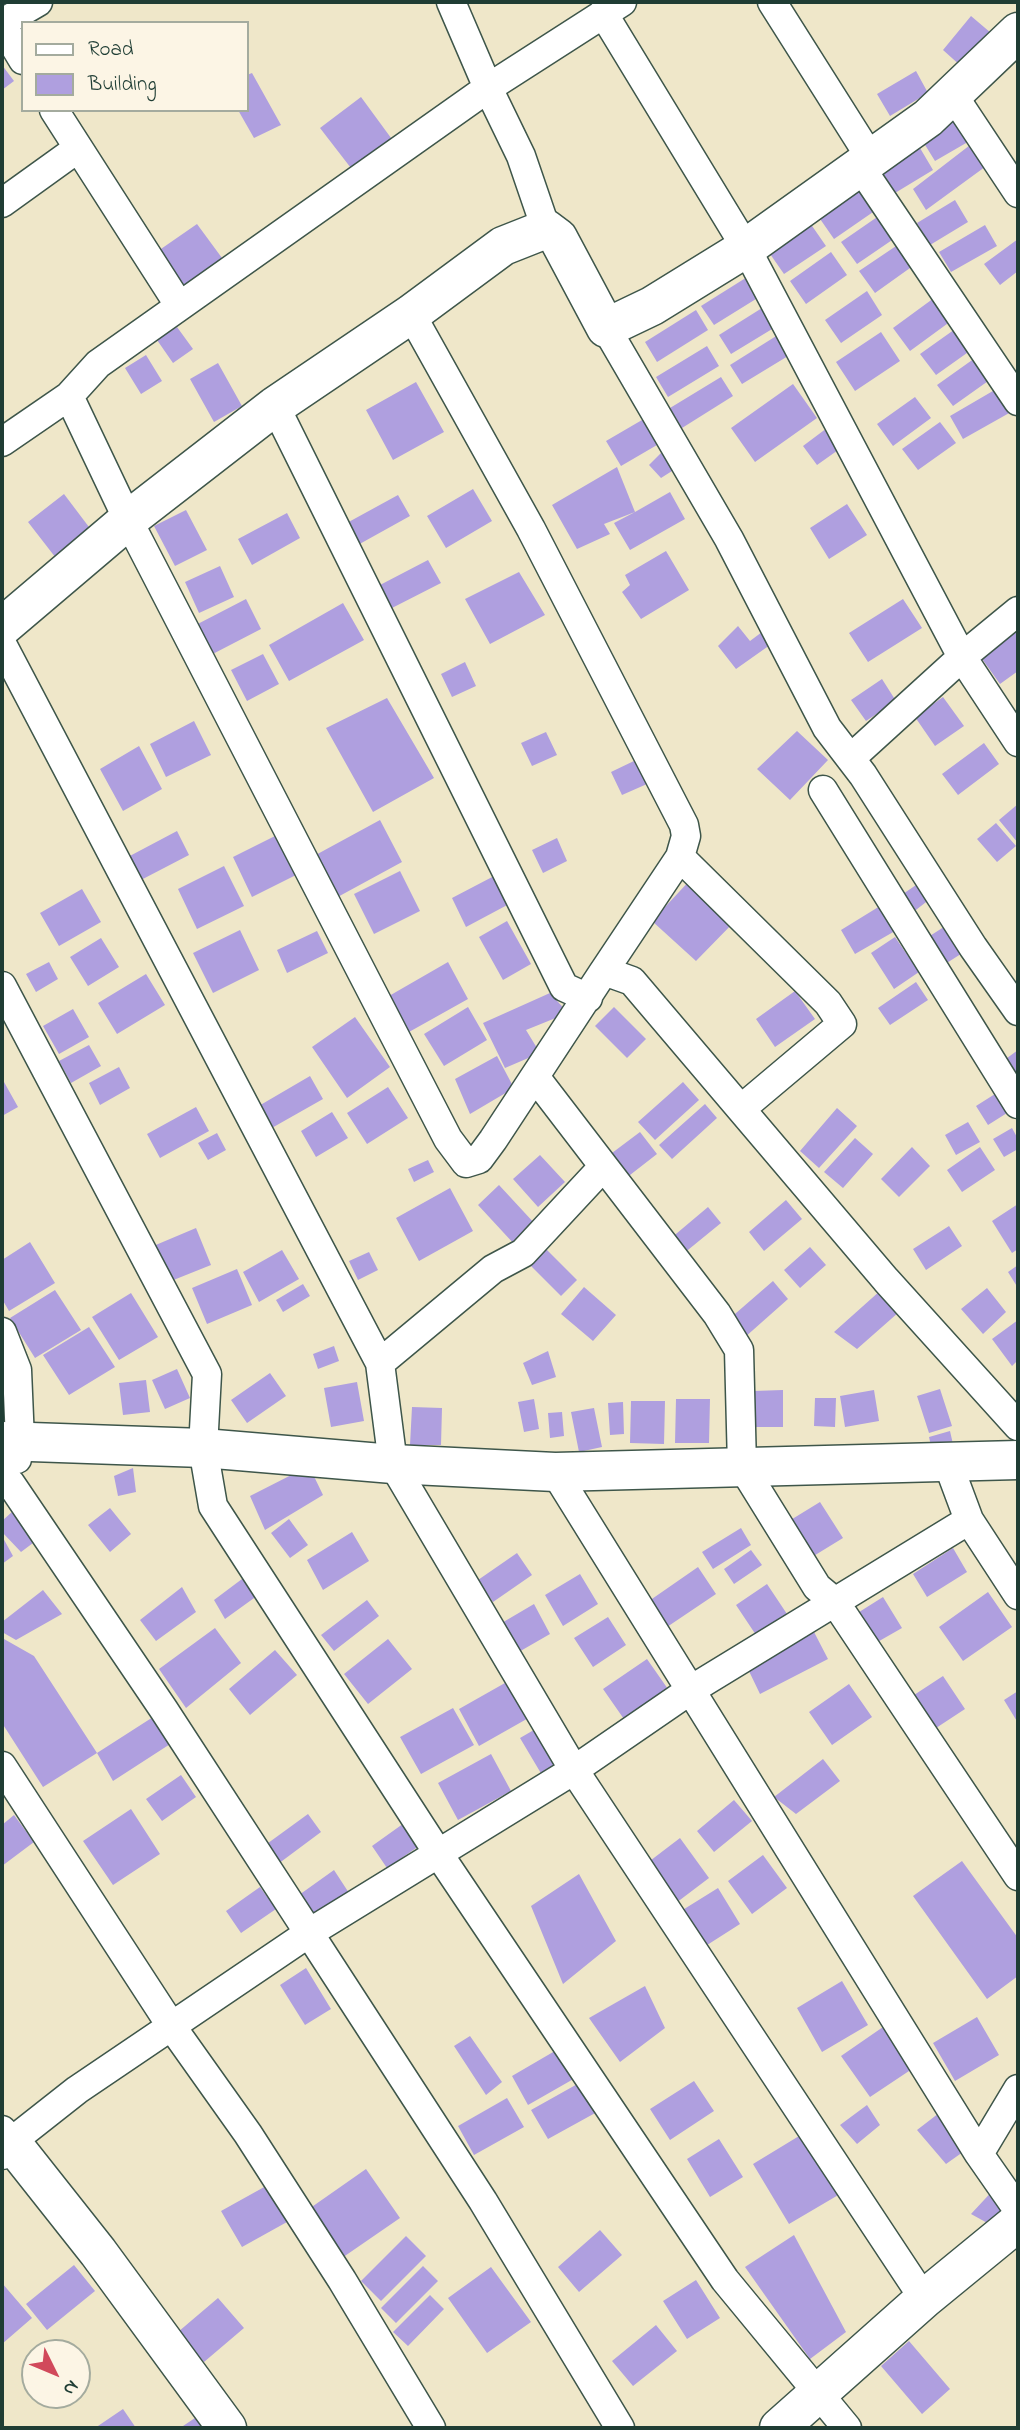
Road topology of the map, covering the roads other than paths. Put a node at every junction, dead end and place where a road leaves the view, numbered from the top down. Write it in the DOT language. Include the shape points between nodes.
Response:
graph roads {
  1 [pos="38,2"];
  2 [pos="450,2"];
  3 [pos="772,2"];
  4 [pos="613,7"];
  5 [pos="2,24"];
  6 [pos="1018,32"];
  7 [pos="21,57"];
  8 [pos="488,88"];
  9 [pos="953,95"];
  10 [pos="55,112"];
  11 [pos="77,149"];
  12 [pos="864,161"];
  13 [pos="1018,192"];
  14 [pos="2,203"];
  15 [pos="546,229"];
  16 [pos="746,247"];
  17 [pos="178,305"];
  18 [pos="411,314"];
  19 [pos="606,328"];
  20 [pos="68,396"];
  21 [pos="1018,401"];
  22 [pos="275,406"];
  23 [pos="2,442"];
  24 [pos="128,520"];
  25 [pos="1018,611"];
  26 [pos="2,627"];
  27 [pos="2,644"];
  28 [pos="962,657"];
  29 [pos="1018,742"];
  30 [pos="851,758"];
  31 [pos="823,790"];
  32 [pos="680,857"];
  33 [pos="604,971"];
  34 [pos="2,986"];
  35 [pos="587,998"];
  36 [pos="1018,1012"];
  37 [pos="536,1078"];
  38 [pos="1018,1104"];
  39 [pos="740,1109"];
  40 [pos="603,1167"];
  41 [pos="2,1332"];
  42 [pos="380,1363"];
  43 [pos="1018,1426"];
  44 [pos="11,1441"];
  45 [pos="203,1448"];
  46 [pos="1018,1460"];
  47 [pos="947,1461"];
  48 [pos="393,1464"];
  49 [pos="742,1466"];
  50 [pos="555,1472"];
  51 [pos="5,1483"];
  52 [pos="969,1520"];
  53 [pos="1018,1595"];
  54 [pos="835,1602"];
  55 [pos="689,1691"];
  56 [pos="2,1766"];
  57 [pos="574,1770"];
  58 [pos="438,1853"];
  59 [pos="1018,1876"];
  60 [pos="309,1933"];
  61 [pos="172,2027"];
  62 [pos="1018,2089"];
  63 [pos="5,2140"];
  64 [pos="978,2154"];
  65 [pos="1018,2210"];
  66 [pos="1018,2222"];
  67 [pos="924,2299"];
  68 [pos="817,2395"];
  69 [pos="227,2428"];
  70 [pos="430,2428"];
  71 [pos="620,2428"];
  72 [pos="779,2428"];
  73 [pos="847,2428"];
  1 -- 5 [label="street"];
  2 -- 8 [label="street"];
  3 -- 12 [label="street"];
  4 -- 8 [label="street"];
  4 -- 16 [label="street"];
  5 -- 7 [label="street"];
  6 -- 9 [label="street"];
  8 -- 15 [label="street" via="521,156"];
  8 -- 17 [label="street"];
  9 -- 12 [label="street" via="928,118"];
  9 -- 13 [label="street"];
  10 -- 11 [label="street"];
  11 -- 14 [label="street"];
  11 -- 17 [label="street"];
  12 -- 16 [label="street"];
  12 -- 21 [label="street"];
  15 -- 18 [label="street" via="503,246"];
  15 -- 19 [label="street" via="558,238"];
  16 -- 19 [label="street" via="652,306"];
  16 -- 28 [label="street"];
  17 -- 20 [label="street" via="98,364"];
  18 -- 22 [label="street"];
  18 -- 32 [label="street" via="531,529 684,825"];
  19 -- 30 [label="street" via="729,540 827,729"];
  20 -- 23 [label="street"];
  20 -- 24 [label="street"];
  22 -- 24 [label="street"];
  22 -- 35 [label="street" via="564,987"];
  24 -- 26 [label="street"];
  24 -- 37 [label="street" via="448,1139 466,1163 479,1159"];
  25 -- 28 [label="street"];
  27 -- 42 [label="street"];
  28 -- 29 [label="street"];
  28 -- 30 [label="street"];
  30 -- 36 [label="street"];
  31 -- 38 [label="street"];
  32 -- 33 [label="street"];
  32 -- 39 [label="street" via="828,1003 842,1024"];
  33 -- 35 [label="street"];
  33 -- 39 [label="street" via="632,981"];
  34 -- 45 [label="street" via="207,1374"];
  35 -- 37 [label="street"];
  37 -- 40 [label="street"];
  39 -- 43 [label="street"];
  40 -- 42 [label="street" via="523,1253 493,1269"];
  40 -- 49 [label="street" via="717,1314 739,1350"];
  41 -- 44 [label="street" via="17,1370"];
  42 -- 48 [label="street"];
  44 -- 45 [label="street"];
  44 -- 51 [label="street"];
  45 -- 48 [label="street"];
  45 -- 58 [label="street" via="213,1506"];
  46 -- 47 [label="street"];
  47 -- 49 [label="street"];
  47 -- 52 [label="street"];
  48 -- 50 [label="street"];
  48 -- 57 [label="street"];
  49 -- 50 [label="street"];
  49 -- 54 [label="street" via="817,1587"];
  50 -- 55 [label="street"];
  51 -- 60 [label="street"];
  52 -- 53 [label="street"];
  52 -- 54 [label="street"];
  54 -- 55 [label="street"];
  54 -- 59 [label="street"];
  55 -- 57 [label="street"];
  55 -- 64 [label="street"];
  56 -- 61 [label="street"];
  57 -- 58 [label="street"];
  57 -- 67 [label="street"];
  58 -- 60 [label="street"];
  58 -- 68 [label="street" via="725,2280"];
  60 -- 61 [label="street"];
  60 -- 71 [label="street" via="483,2201"];
  61 -- 63 [label="street"];
  61 -- 70 [label="street" via="342,2280"];
  62 -- 64 [label="street"];
  63 -- 69 [label="street" via="98,2252"];
  64 -- 65 [label="street"];
  66 -- 67 [label="street"];
  67 -- 68 [label="street"];
  68 -- 72 [label="street"];
  68 -- 73 [label="street"];
}
